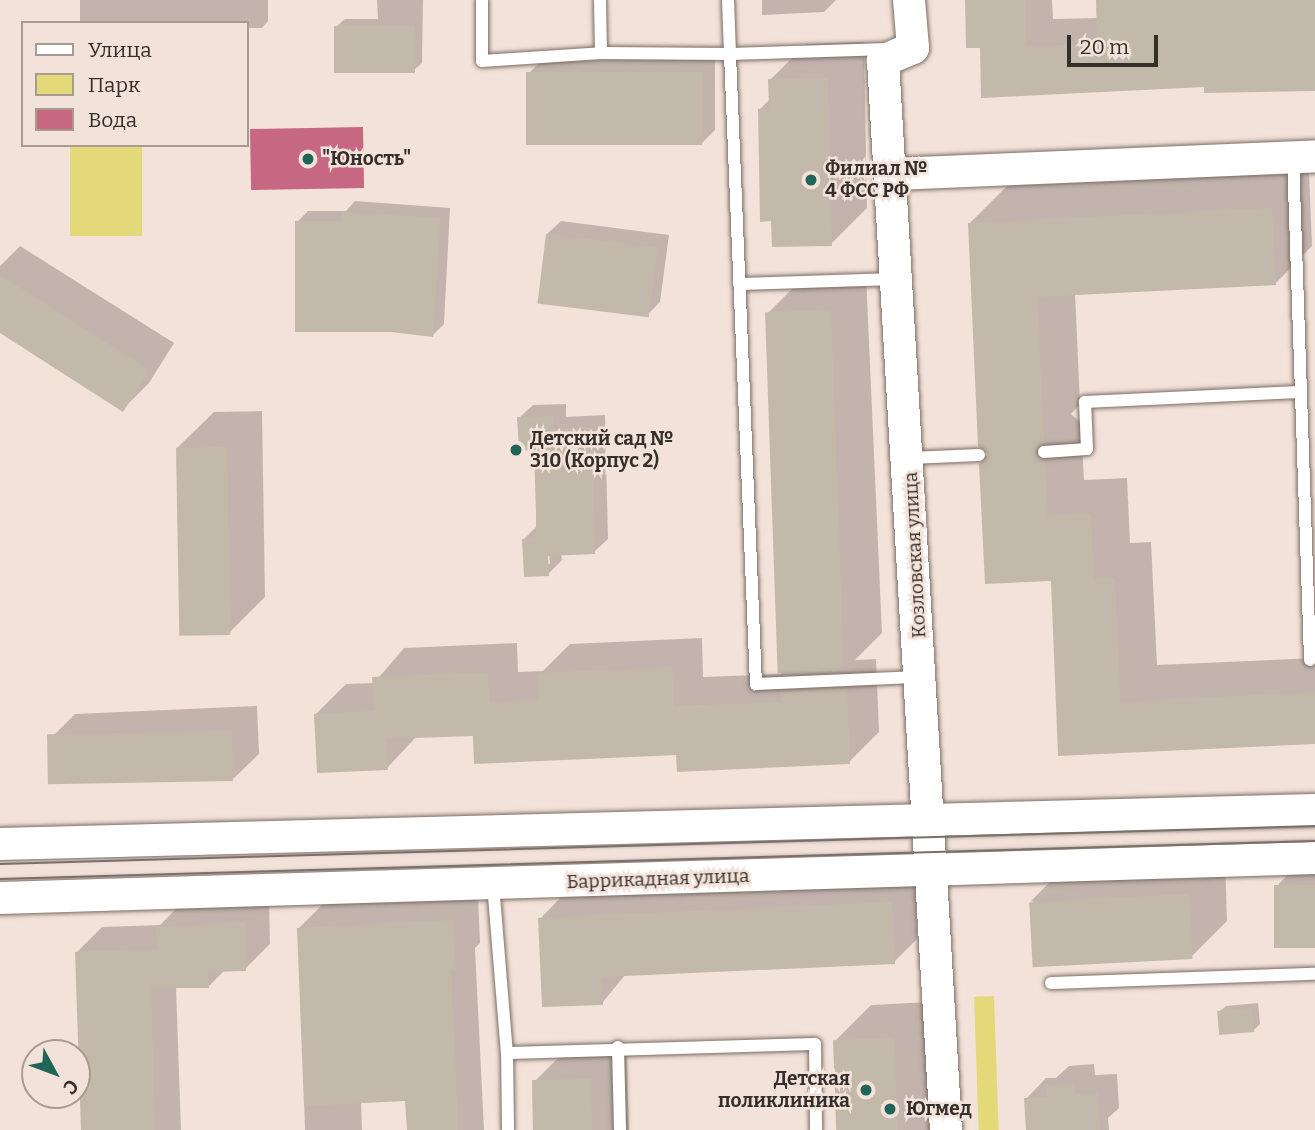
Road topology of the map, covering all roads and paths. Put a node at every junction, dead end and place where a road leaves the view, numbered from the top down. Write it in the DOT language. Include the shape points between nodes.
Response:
graph roads {
  1 [pos="482,0"];
  2 [pos="600,0"];
  3 [pos="728,0"];
  4 [pos="909,0"];
  5 [pos="913,48"];
  6 [pos="601,53"];
  7 [pos="730,54"];
  8 [pos="1304,156"];
  9 [pos="893,174"];
  10 [pos="897,279"];
  11 [pos="739,284"];
  12 [pos="1298,392"];
  13 [pos="1044,452"];
  14 [pos="979,455"];
  15 [pos="909,458"];
  16 [pos="1310,660"];
  17 [pos="921,677"];
  18 [pos="1315,810"];
  19 [pos="931,818"];
  20 [pos="0,844"];
  21 [pos="1315,858"];
  22 [pos="934,871"];
  23 [pos="493,884"];
  24 [pos="0,898"];
  25 [pos="1315,974"];
  26 [pos="1051,983"];
  27 [pos="618,1047"];
  28 [pos="507,1053"];
  29 [pos="508,1130"];
  30 [pos="620,1130"];
  31 [pos="816,1130"];
  32 [pos="946,1130"];
  1 -- 6 [label="lane" via="482,61"];
  2 -- 6 [label="lane"];
  3 -- 7 [label="lane"];
  4 -- 5 [label="street"];
  5 -- 7 [label="lane"];
  5 -- 9 [label="street, Козловская улица" via="883,61"];
  6 -- 7 [label="lane"];
  7 -- 11 [label="lane"];
  8 -- 9 [label="street"];
  8 -- 12 [label="lane"];
  9 -- 10 [label="street, Козловская улица"];
  10 -- 11 [label="lane"];
  10 -- 15 [label="street, Козловская улица"];
  11 -- 17 [label="lane" via="756,684"];
  12 -- 13 [label="lane" via="1085,402 1087,449"];
  12 -- 16 [label="lane"];
  14 -- 15 [label="lane"];
  15 -- 17 [label="street, Козловская улица"];
  17 -- 19 [label="street, Козловская улица"];
  18 -- 19 [label="street"];
  19 -- 20 [label="street"];
  19 -- 22 [label="street, Козловская улица"];
  21 -- 22 [label="street, Баррикадная улица"];
  22 -- 23 [label="street, Баррикадная улица"];
  22 -- 32 [label="street, Козловская улица"];
  23 -- 24 [label="street, Баррикадная улица"];
  23 -- 28 [label="lane"];
  25 -- 26 [label="lane"];
  27 -- 28 [label="lane"];
  27 -- 30 [label="lane"];
  27 -- 31 [label="lane" via="815,1044"];
  28 -- 29 [label="lane"];
}
